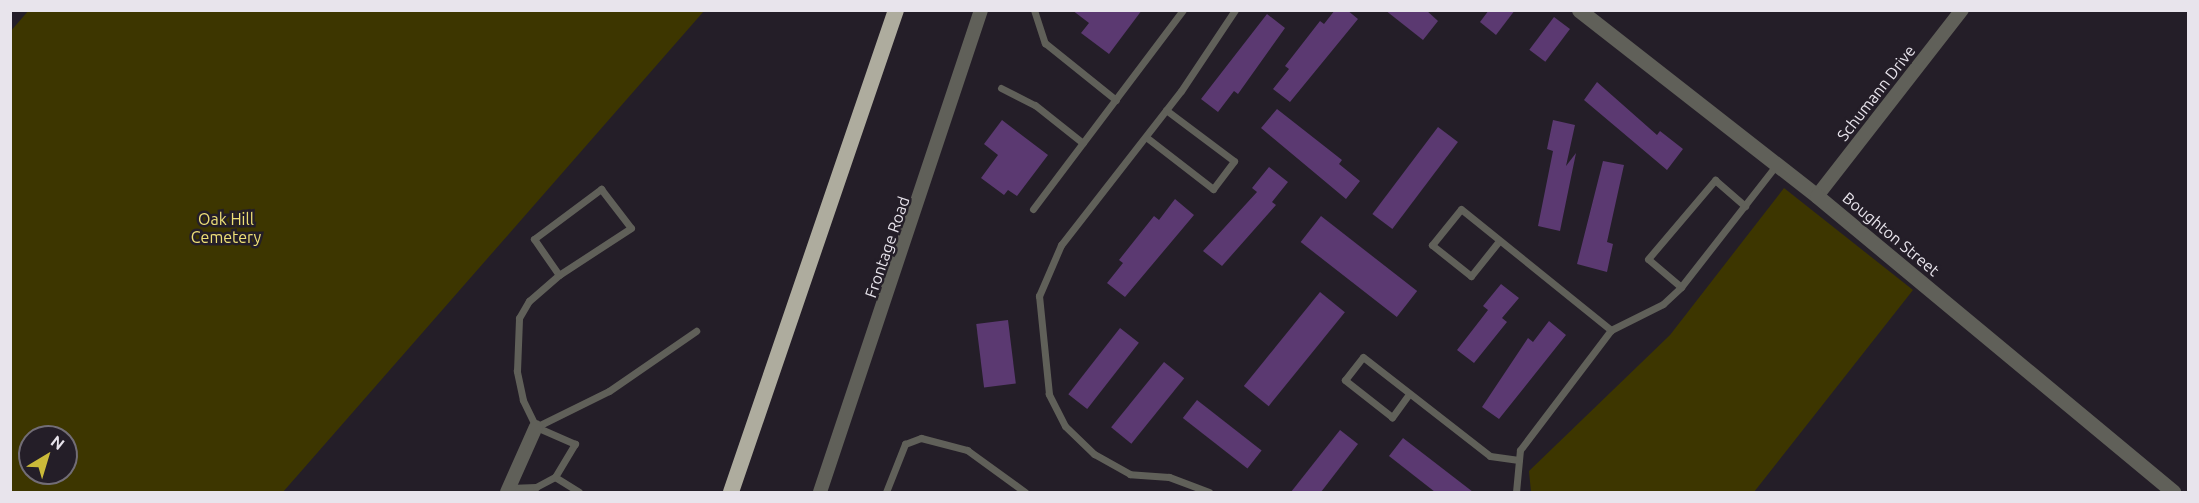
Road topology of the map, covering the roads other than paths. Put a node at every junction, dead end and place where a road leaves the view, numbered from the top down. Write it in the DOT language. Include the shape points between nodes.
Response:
graph roads {
  1 [pos="896,10"];
  2 [pos="981,10"];
  3 [pos="1034,10"];
  4 [pos="1183,10"];
  5 [pos="1235,10"];
  6 [pos="1579,10"];
  7 [pos="1962,10"];
  8 [pos="1001,88"];
  9 [pos="1116,100"];
  10 [pos="1166,110"];
  11 [pos="1146,137"];
  12 [pos="1083,143"];
  13 [pos="1776,164"];
  14 [pos="1817,196"];
  15 [pos="1745,206"];
  16 [pos="1033,209"];
  17 [pos="1499,241"];
  18 [pos="559,275"];
  19 [pos="1681,287"];
  20 [pos="1611,330"];
  21 [pos="696,331"];
  22 [pos="1409,394"];
  23 [pos="536,427"];
  24 [pos="1519,460"];
  25 [pos="555,477"];
  26 [pos="508,490"];
  27 [pos="579,492"];
  28 [pos="731,492"];
  29 [pos="820,492"];
  30 [pos="886,492"];
  31 [pos="1025,492"];
  32 [pos="1209,492"];
  33 [pos="1516,492"];
  34 [pos="2173,492"];
  1 -- 28 [label="highway"];
  2 -- 29 [label="street, Frontage Road"];
  3 -- 9 [label="lane" via="1045,43"];
  4 -- 9 [label="lane"];
  5 -- 10 [label="lane"];
  6 -- 13 [label="street, Boughton Street"];
  7 -- 14 [label="street, Schumann Drive"];
  8 -- 12 [label="lane" via="1035,105"];
  9 -- 12 [label="lane"];
  10 -- 11 [label="lane"];
  10 -- 11 [label="lane" via="1234,161 1213,189"];
  11 -- 32 [label="lane" via="1051,264 1039,296 1049,394 1065,426 1094,454 1130,474 1169,477"];
  12 -- 16 [label="lane"];
  13 -- 14 [label="street, Boughton Street"];
  13 -- 15 [label="lane"];
  14 -- 34 [label="street, Boughton Street"];
  15 -- 19 [label="lane"];
  15 -- 19 [label="lane" via="1715,180 1648,259"];
  17 -- 17 [label="lane" via="1461,209 1432,245 1471,276"];
  17 -- 20 [label="lane"];
  18 -- 18 [label="lane" via="631,228 601,189 534,239"];
  18 -- 23 [label="lane" via="529,301 519,318 517,371 523,400"];
  19 -- 20 [label="lane" via="1664,304"];
  20 -- 24 [label="lane" via="1520,450"];
  21 -- 23 [label="lane" via="609,391"];
  22 -- 22 [label="lane" via="1363,357 1345,380 1392,417"];
  22 -- 24 [label="lane" via="1490,456"];
  23 -- 25 [label="lane" via="575,444"];
  23 -- 26 [label="street"];
  24 -- 33 [label="lane"];
  25 -- 26 [label="lane" via="536,487"];
  25 -- 27 [label="lane"];
  30 -- 31 [label="lane" via="905,444 921,438 967,450"];
}
